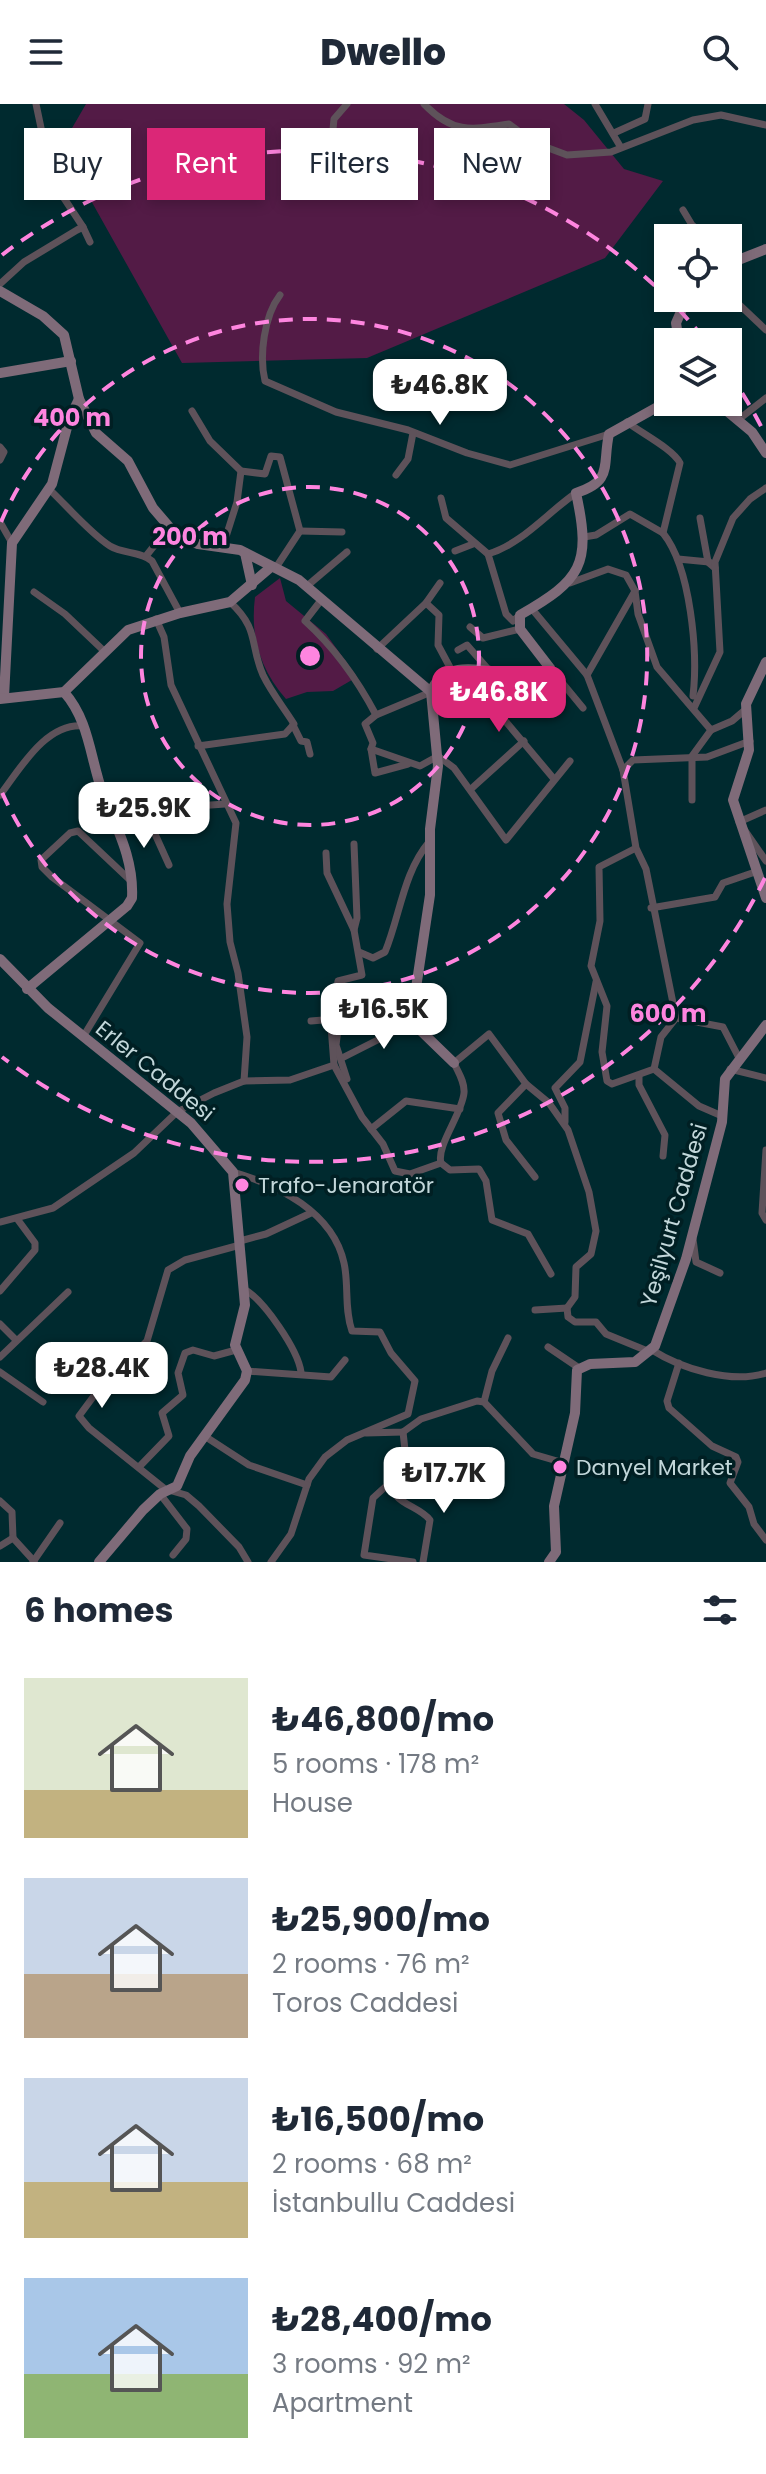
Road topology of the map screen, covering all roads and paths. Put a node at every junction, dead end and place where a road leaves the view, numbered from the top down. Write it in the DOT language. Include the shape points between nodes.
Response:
graph roads {
  1 [pos="36,104"];
  2 [pos="347,104"];
  3 [pos="424,104"];
  4 [pos="595,104"];
  5 [pos="648,104"];
  6 [pos="766,125"];
  7 [pos="333,128"];
  8 [pos="614,133"];
  9 [pos="620,146"];
  10 [pos="683,210"];
  11 [pos="691,224"];
  12 [pos="83,227"];
  13 [pos="90,242"];
  14 [pos="766,249"];
  15 [pos="742,258"];
  16 [pos="0,284"];
  17 [pos="0,291"];
  18 [pos="280,295"];
  19 [pos="742,307"];
  20 [pos="766,330"];
  21 [pos="71,361"];
  22 [pos="0,373"];
  23 [pos="766,398"];
  24 [pos="79,399"];
  25 [pos="654,408"];
  26 [pos="192,411"];
  27 [pos="733,416"];
  28 [pos="738,420"];
  29 [pos="627,422"];
  30 [pos="413,433"];
  31 [pos="609,434"];
  32 [pos="0,447"];
  33 [pos="766,453"];
  34 [pos="0,460"];
  35 [pos="241,471"];
  36 [pos="396,475"];
  37 [pos="766,488"];
  38 [pos="49,489"];
  39 [pos="576,493"];
  40 [pos="441,498"];
  41 [pos="700,518"];
  42 [pos="0,522"];
  43 [pos="169,527"];
  44 [pos="300,531"];
  45 [pos="342,532"];
  46 [pos="663,533"];
  47 [pos="584,537"];
  48 [pos="12,543"];
  49 [pos="473,544"];
  50 [pos="223,546"];
  51 [pos="455,551"];
  52 [pos="347,552"];
  53 [pos="245,553"];
  54 [pos="488,554"];
  55 [pos="146,556"];
  56 [pos="678,559"];
  57 [pos="712,564"];
  58 [pos="273,568"];
  59 [pos="440,583"];
  60 [pos="570,583"];
  61 [pos="252,585"];
  62 [pos="307,586"];
  63 [pos="635,591"];
  64 [pos="34,592"];
  65 [pos="322,599"];
  66 [pos="230,602"];
  67 [pos="426,603"];
  68 [pos="532,609"];
  69 [pos="180,613"];
  70 [pos="520,615"];
  71 [pos="156,619"];
  72 [pos="3,623"];
  73 [pos="470,627"];
  74 [pos="520,629"];
  75 [pos="377,649"];
  76 [pos="458,650"];
  77 [pos="104,651"];
  78 [pos="765,667"];
  79 [pos="550,668"];
  80 [pos="488,669"];
  81 [pos="468,671"];
  82 [pos="453,673"];
  83 [pos="587,675"];
  84 [pos="64,692"];
  85 [pos="431,692"];
  86 [pos="2,698"];
  87 [pos="583,708"];
  88 [pos="695,709"];
  89 [pos="745,710"];
  90 [pos="376,715"];
  91 [pos="293,725"];
  92 [pos="84,726"];
  93 [pos="711,730"];
  94 [pos="524,741"];
  95 [pos="750,741"];
  96 [pos="198,746"];
  97 [pos="371,749"];
  98 [pos="310,754"];
  99 [pos="438,756"];
  100 [pos="692,756"];
  101 [pos="570,761"];
  102 [pos="408,764"];
  103 [pos="623,770"];
  104 [pos="554,779"];
  105 [pos="471,789"];
  106 [pos="0,795"];
  107 [pos="692,800"];
  108 [pos="225,804"];
  109 [pos="766,810"];
  110 [pos="114,812"];
  111 [pos="739,822"];
  112 [pos="150,823"];
  113 [pos="429,842"];
  114 [pos="354,844"];
  115 [pos="636,848"];
  116 [pos="326,853"];
  117 [pos="766,861"];
  118 [pos="169,865"];
  119 [pos="758,871"];
  120 [pos="131,881"];
  121 [pos="766,898"];
  122 [pos="651,908"];
  123 [pos="109,920"];
  124 [pos="354,930"];
  125 [pos="359,952"];
  126 [pos="373,958"];
  127 [pos="0,959"];
  128 [pos="363,969"];
  129 [pos="596,982"];
  130 [pos="338,988"];
  131 [pos="27,989"];
  132 [pos="676,1018"];
  133 [pos="311,1021"];
  134 [pos="415,1021"];
  135 [pos="766,1025"];
  136 [pos="331,1026"];
  137 [pos="83,1037"];
  138 [pos="342,1058"];
  139 [pos="739,1058"];
  140 [pos="454,1063"];
  141 [pos="334,1065"];
  142 [pos="654,1069"];
  143 [pos="730,1069"];
  144 [pos="639,1077"];
  145 [pos="766,1078"];
  146 [pos="244,1081"];
  147 [pos="526,1084"];
  148 [pos="350,1094"];
  149 [pos="460,1109"];
  150 [pos="177,1112"];
  151 [pos="722,1116"];
  152 [pos="565,1122"];
  153 [pos="371,1129"];
  154 [pos="766,1150"];
  155 [pos="663,1156"];
  156 [pos="441,1163"];
  157 [pos="233,1172"];
  158 [pos="535,1177"];
  159 [pos="311,1213"];
  160 [pos="18,1220"];
  161 [pos="766,1220"];
  162 [pos="0,1222"];
  163 [pos="692,1233"];
  164 [pos="240,1243"];
  165 [pos="720,1273"];
  166 [pos="551,1274"];
  167 [pos="244,1289"];
  168 [pos="0,1291"];
  169 [pos="68,1292"];
  170 [pos="567,1308"];
  171 [pos="535,1310"];
  172 [pos="0,1324"];
  173 [pos="508,1338"];
  174 [pos="15,1339"];
  175 [pos="548,1347"];
  176 [pos="236,1350"];
  177 [pos="651,1351"];
  178 [pos="0,1357"];
  179 [pos="345,1360"];
  180 [pos="679,1363"];
  181 [pos="579,1368"];
  182 [pos="247,1371"];
  183 [pos="0,1372"];
  184 [pos="301,1372"];
  185 [pos="766,1373"];
  186 [pos="43,1402"];
  187 [pos="484,1402"];
  188 [pos="403,1432"];
  189 [pos="360,1434"];
  190 [pos="206,1437"];
  191 [pos="564,1463"];
  192 [pos="139,1467"];
  193 [pos="395,1478"];
  194 [pos="307,1485"];
  195 [pos="164,1492"];
  196 [pos="0,1501"];
  197 [pos="60,1523"];
  198 [pos="13,1538"];
  199 [pos="766,1540"];
  200 [pos="0,1546"];
  201 [pos="173,1555"];
  202 [pos="363,1558"];
  203 [pos="554,1560"];
  204 [pos="34,1561"];
  205 [pos="99,1562"];
  206 [pos="248,1562"];
  207 [pos="271,1562"];
  208 [pos="413,1562"];
  209 [pos="423,1562"];
  1 -- 12 [label="street" via="52,180"];
  2 -- 7 [label="street"];
  3 -- 9 [label="street" via="441,122 478,131 509,124 535,143 567,155 611,152"];
  4 -- 8 [label="street"];
  5 -- 8 [label="street" via="645,119"];
  6 -- 9 [label="street" via="721,115"];
  8 -- 9 [label="street"];
  10 -- 11 [label="street"];
  12 -- 13 [label="street"];
  12 -- 16 [label="street" via="24,262"];
  14 -- 15 [label="street"];
  17 -- 21 [label="street" via="60,330"];
  18 -- 30 [label="street" via="265,342 265,381 336,412"];
  19 -- 20 [label="street"];
  21 -- 22 [label="street"];
  21 -- 24 [label="street"];
  23 -- 28 [label="street"];
  24 -- 38 [label="street"];
  24 -- 43 [label="street" via="100,440 128,461"];
  25 -- 29 [label="street"];
  26 -- 35 [label="street" via="210,441"];
  27 -- 28 [label="street"];
  28 -- 33 [label="street"];
  29 -- 31 [label="street"];
  29 -- 46 [label="street" via="674,453 680,463"];
  30 -- 31 [label="street" via="510,465"];
  30 -- 36 [label="street" via="408,459"];
  31 -- 39 [label="street" via="606,474"];
  32 -- 34 [label="street"];
  35 -- 44 [label="street" via="265,474 271,456 280,457"];
  35 -- 50 [label="street"];
  37 -- 57 [label="street" via="733,518"];
  38 -- 48 [label="street"];
  38 -- 55 [label="street" via="113,548"];
  39 -- 47 [label="street"];
  39 -- 54 [label="street" via="516,542"];
  40 -- 49 [label="street" via="446,518"];
  41 -- 57 [label="street"];
  42 -- 48 [label="street"];
  43 -- 50 [label="street" via="187,541"];
  43 -- 55 [label="street"];
  44 -- 45 [label="street"];
  44 -- 58 [label="street"];
  46 -- 47 [label="street" via="630,514"];
  46 -- 56 [label="street"];
  47 -- 60 [label="street"];
  48 -- 72 [label="street"];
  49 -- 51 [label="street"];
  49 -- 54 [label="street"];
  50 -- 53 [label="street"];
  52 -- 62 [label="street"];
  53 -- 58 [label="street"];
  53 -- 61 [label="street"];
  54 -- 70 [label="street" via="506,614 513,621"];
  55 -- 69 [label="street" via="163,576"];
  56 -- 57 [label="street"];
  56 -- 88 [label="street" via="689,609"];
  57 -- 88 [label="street" via="720,652"];
  58 -- 61 [label="street"];
  58 -- 62 [label="street"];
  59 -- 67 [label="street"];
  60 -- 63 [label="street" via="618,570"];
  60 -- 68 [label="street"];
  61 -- 66 [label="street"];
  62 -- 65 [label="street"];
  63 -- 83 [label="street"];
  63 -- 88 [label="street" via="657,667"];
  64 -- 77 [label="street"];
  65 -- 75 [label="street"];
  65 -- 90 [label="street" via="305,621 329,642"];
  66 -- 69 [label="street"];
  66 -- 91 [label="street" via="245,616 264,675"];
  67 -- 75 [label="street"];
  67 -- 82 [label="street" via="439,615 438,645"];
  68 -- 70 [label="street"];
  68 -- 83 [label="street"];
  69 -- 71 [label="street"];
  70 -- 74 [label="street"];
  71 -- 77 [label="street" via="128,630"];
  71 -- 96 [label="street" via="171,685"];
  72 -- 86 [label="street"];
  73 -- 74 [label="street" via="483,638"];
  74 -- 79 [label="street"];
  75 -- 85 [label="street"];
  76 -- 80 [label="street" via="467,645"];
  77 -- 84 [label="street"];
  78 -- 89 [label="street"];
  79 -- 80 [label="street" via="531,675"];
  79 -- 87 [label="street"];
  80 -- 81 [label="street"];
  81 -- 82 [label="street"];
  81 -- 94 [label="street"];
  82 -- 85 [label="street" via="436,682"];
  83 -- 103 [label="street"];
  84 -- 86 [label="street"];
  84 -- 92 [label="street"];
  85 -- 90 [label="street"];
  85 -- 99 [label="street"];
  88 -- 93 [label="street"];
  89 -- 93 [label="street"];
  89 -- 95 [label="street"];
  90 -- 97 [label="street" via="365,724"];
  91 -- 96 [label="street" via="285,734"];
  91 -- 98 [label="street"];
  92 -- 106 [label="street" via="65,727 50,736"];
  92 -- 110 [label="street"];
  93 -- 100 [label="street"];
  94 -- 104 [label="street"];
  94 -- 105 [label="street"];
  95 -- 100 [label="street" via="707,757"];
  95 -- 111 [label="street" via="733,793"];
  96 -- 108 [label="street"];
  97 -- 102 [label="street"];
  97 -- 102 [label="street" via="375,773"];
  99 -- 102 [label="street" via="420,766"];
  99 -- 105 [label="street"];
  99 -- 113 [label="street"];
  100 -- 103 [label="street" via="633,760"];
  100 -- 107 [label="street"];
  101 -- 104 [label="street"];
  103 -- 115 [label="street"];
  104 -- 105 [label="street" via="506,840"];
  108 -- 112 [label="street" via="197,806"];
  108 -- 146 [label="street" via="236,823 227,904 247,1037"];
  109 -- 111 [label="street"];
  110 -- 112 [label="street"];
  110 -- 120 [label="street"];
  111 -- 117 [label="street"];
  111 -- 119 [label="street"];
  112 -- 118 [label="street"];
  113 -- 126 [label="street" via="407,881 385,952"];
  113 -- 134 [label="street" via="430,895 413,1002"];
  114 -- 124 [label="street"];
  115 -- 122 [label="street" via="646,869"];
  115 -- 129 [label="street" via="599,867 600,921 591,966"];
  116 -- 124 [label="street" via="327,873"];
  119 -- 121 [label="street"];
  119 -- 122 [label="street" via="723,883 715,897"];
  120 -- 123 [label="street" via="130,902"];
  120 -- 123 [label="street" via="78,831 41,860 52,877"];
  122 -- 132 [label="street"];
  123 -- 131 [label="street"];
  123 -- 137 [label="street" via="140,945"];
  124 -- 125 [label="street"];
  125 -- 126 [label="street"];
  125 -- 128 [label="street"];
  126 -- 128 [label="street"];
  127 -- 131 [label="street, Erler Caddesi"];
  128 -- 130 [label="street" via="362,975 338,981"];
  129 -- 144 [label="street" via="607,1006 602,1052 607,1081"];
  129 -- 152 [label="street" via="580,1062 555,1088"];
  130 -- 136 [label="street"];
  130 -- 138 [label="street" via="336,1045"];
  131 -- 137 [label="street, Erler Caddesi"];
  132 -- 139 [label="street" via="723,1027"];
  132 -- 142 [label="street" via="661,1037"];
  133 -- 136 [label="street"];
  134 -- 138 [label="street"];
  134 -- 140 [label="street"];
  135 -- 139 [label="street, Yeşilyurt Caddesi"];
  136 -- 141 [label="street"];
  137 -- 150 [label="street, Erler Caddesi"];
  138 -- 148 [label="street"];
  139 -- 143 [label="street, Yeşilyurt Caddesi"];
  140 -- 147 [label="street" via="489,1034"];
  140 -- 149 [label="street" via="464,1083"];
  141 -- 146 [label="street" via="290,1080"];
  141 -- 148 [label="street"];
  142 -- 144 [label="street"];
  142 -- 151 [label="street" via="699,1106"];
  143 -- 145 [label="street"];
  143 -- 151 [label="street, Yeşilyurt Caddesi" via="723,1086"];
  144 -- 155 [label="street" via="665,1135"];
  146 -- 150 [label="street"];
  147 -- 152 [label="street"];
  147 -- 158 [label="street" via="498,1113 499,1126"];
  148 -- 153 [label="street"];
  149 -- 153 [label="street" via="406,1101"];
  149 -- 156 [label="street" via="439,1152"];
  150 -- 157 [label="street, Erler Caddesi"];
  150 -- 160 [label="street" via="102,1176 53,1208"];
  151 -- 163 [label="street, Yeşilyurt Caddesi"];
  152 -- 170 [label="street" via="589,1192 596,1239 591,1254 576,1267 575,1297"];
  153 -- 156 [label="street" via="395,1171 410,1174"];
  154 -- 161 [label="street"];
  156 -- 166 [label="street" via="450,1170 479,1169 492,1220 528,1234"];
  157 -- 159 [label="street" via="277,1188"];
  157 -- 164 [label="street"];
  159 -- 164 [label="street"];
  159 -- 189 [label="street" via="341,1251 352,1331 380,1332 415,1381 408,1414"];
  160 -- 162 [label="street"];
  160 -- 168 [label="street" via="35,1250"];
  163 -- 165 [label="street" via="696,1262"];
  163 -- 177 [label="street, Yeşilyurt Caddesi" via="682,1274"];
  164 -- 167 [label="street"];
  164 -- 192 [label="street" via="168,1270 147,1341 80,1412 84,1424"];
  167 -- 176 [label="street" via="245,1313"];
  167 -- 184 [label="street" via="289,1342"];
  169 -- 174 [label="street"];
  170 -- 171 [label="street"];
  170 -- 177 [label="street" via="571,1321 591,1320 606,1334"];
  172 -- 174 [label="street"];
  173 -- 187 [label="street"];
  174 -- 178 [label="street"];
  175 -- 181 [label="street"];
  176 -- 182 [label="street"];
  176 -- 192 [label="street" via="214,1356 185,1353 178,1373 183,1395 162,1413 169,1436"];
  177 -- 180 [label="street"];
  177 -- 181 [label="street" via="635,1362"];
  179 -- 184 [label="street" via="331,1377"];
  180 -- 185 [label="street" via="731,1377"];
  180 -- 199 [label="street" via="669,1408 712,1446 736,1457 730,1483"];
  181 -- 191 [label="street"];
  182 -- 184 [label="street"];
  182 -- 190 [label="street" via="239,1393"];
  183 -- 186 [label="street"];
  187 -- 188 [label="street" via="436,1413"];
  187 -- 191 [label="street" via="533,1454"];
  188 -- 189 [label="street"];
  188 -- 193 [label="street" via="405,1450"];
  189 -- 194 [label="street" via="325,1457"];
  190 -- 194 [label="street" via="249,1465"];
  190 -- 195 [label="street" via="190,1456 177,1486"];
  191 -- 203 [label="street" via="554,1506"];
  192 -- 195 [label="street"];
  193 -- 202 [label="street" via="373,1498"];
  193 -- 209 [label="street" via="394,1496 430,1520"];
  194 -- 207 [label="street" via="291,1534"];
  195 -- 201 [label="street" via="187,1529"];
  195 -- 205 [label="street" via="125,1528"];
  195 -- 206 [label="street" via="186,1495"];
  196 -- 198 [label="street" via="12,1512"];
  197 -- 204 [label="street"];
  198 -- 200 [label="street"];
  198 -- 204 [label="street"];
  202 -- 208 [label="street"];
}
